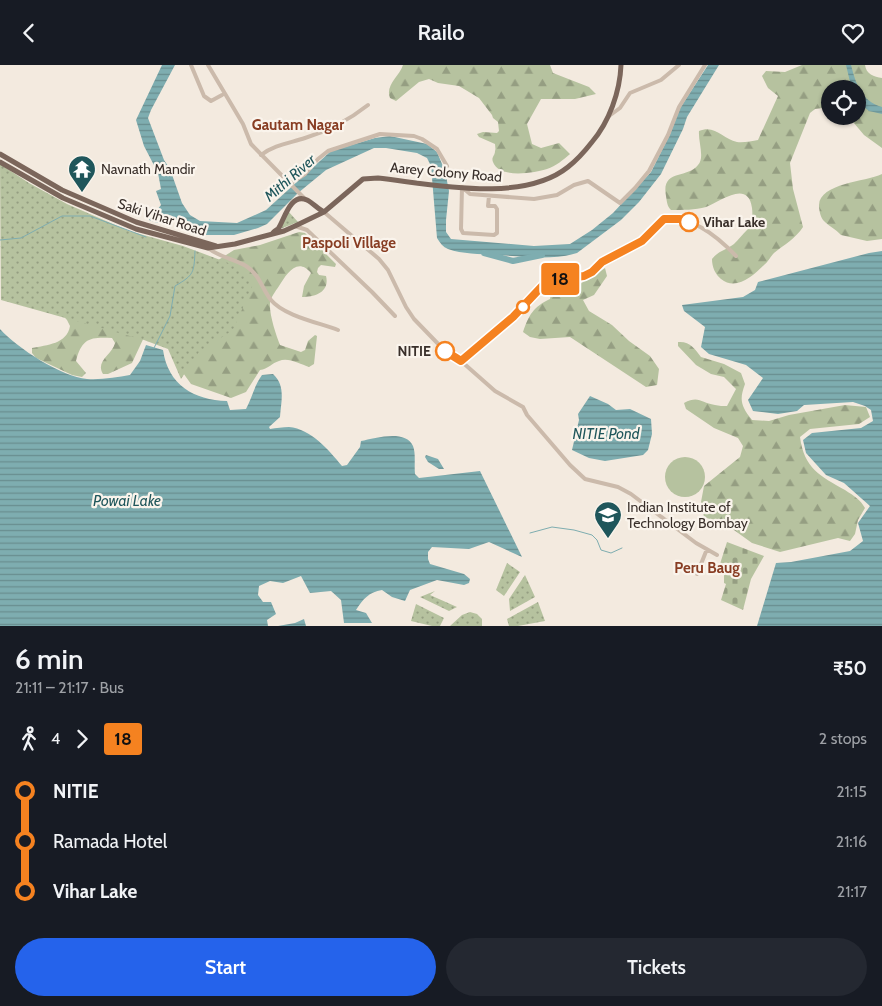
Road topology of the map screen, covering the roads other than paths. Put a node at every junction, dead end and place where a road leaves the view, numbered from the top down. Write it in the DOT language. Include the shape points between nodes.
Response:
graph roads {
  1 [pos="191,65"];
  2 [pos="208,65"];
  3 [pos="621,65"];
  4 [pos="679,65"];
  5 [pos="705,65"];
  6 [pos="222,95"];
  7 [pos="368,105"];
  8 [pos="609,116"];
  9 [pos="0,154"];
  10 [pos="261,155"];
  11 [pos="0,162"];
  12 [pos="446,166"];
  13 [pos="292,183"];
  14 [pos="462,187"];
  15 [pos="489,196"];
  16 [pos="305,197"];
  17 [pos="324,212"];
  18 [pos="126,221"];
  19 [pos="295,226"];
  20 [pos="271,235"];
  21 [pos="208,246"];
  22 [pos="216,247"];
  23 [pos="736,256"];
  24 [pos="395,316"];
  25 [pos="338,330"];
  26 [pos="461,361"];
  27 [pos="706,549"];
  28 [pos="717,555"];
  29 [pos="697,574"];
  1 -- 6 [label="street" via="204,96 211,101"];
  2 -- 10 [label="street" via="243,124 251,144"];
  3 -- 8 [label="main road, Aarey Colony Road"];
  4 -- 8 [label="street" via="661,81 630,93 620,108"];
  5 -- 15 [label="street" via="679,107 665,143 649,171 620,203 588,181 548,197"];
  7 -- 10 [label="street" via="329,130 271,147"];
  8 -- 14 [label="main road, Aarey Colony Road" via="585,151 568,168 553,176 514,188"];
  9 -- 18 [label="main road, Saki Vihar Road" via="62,191"];
  10 -- 13 [label="street"];
  11 -- 18 [label="main road, Saki Vihar Road" via="63,198"];
  12 -- 13 [label="street" via="437,149 414,135 380,134 328,151"];
  13 -- 16 [label="street"];
  14 -- 15 [label="street" via="470,194"];
  14 -- 15 [label="street" via="463,233 497,233 497,209 488,206"];
  14 -- 17 [label="main road, Aarey Colony Road" via="378,177 363,179"];
  16 -- 17 [label="main road"];
  16 -- 20 [label="main road" via="287,208 278,229"];
  17 -- 19 [label="main road, Aarey Colony Road"];
  17 -- 26 [label="street" via="378,259 414,319 445,351"];
  18 -- 21 [label="main road, Saki Vihar Road"];
  19 -- 20 [label="main road, Aarey Colony Road"];
  19 -- 24 [label="street" via="307,230"];
  20 -- 22 [label="main road, Aarey Colony Road"];
  21 -- 22 [label="main road, Saki Vihar Road"];
  21 -- 25 [label="street" via="215,254 257,274 271,300 287,312"];
  23 -- 26 [label="street" via="697,226 680,219 664,219 642,241 602,262 588,274 551,280 540,286 513,317"];
  26 -- 27 [label="street" via="495,391 523,407 585,479 618,487 631,494"];
  27 -- 28 [label="street"];
  27 -- 29 [label="street"];
}
